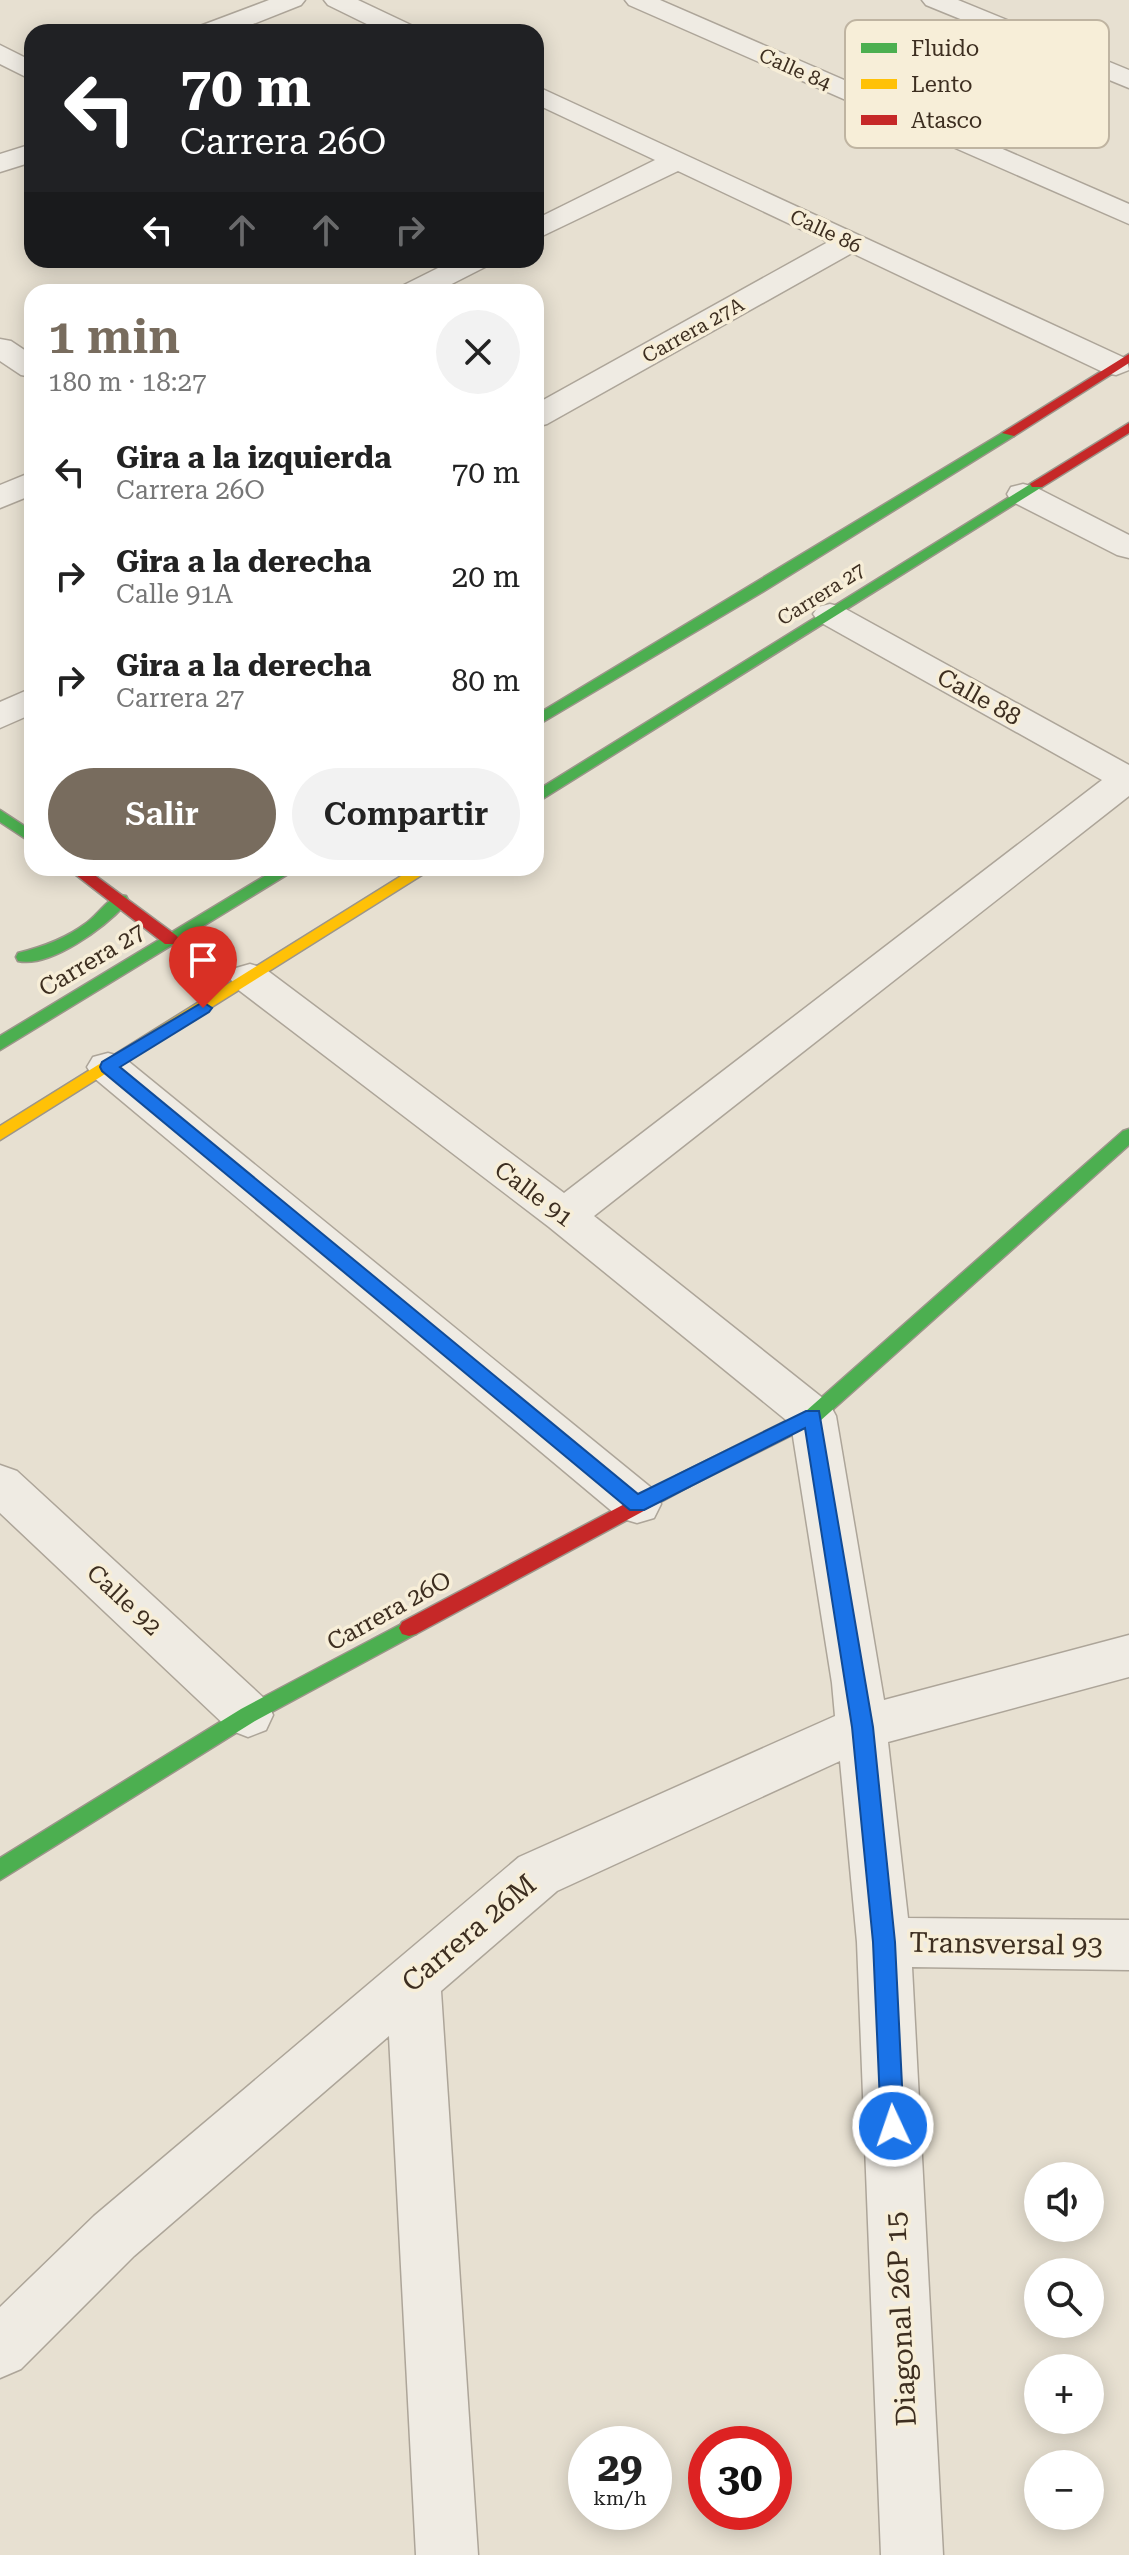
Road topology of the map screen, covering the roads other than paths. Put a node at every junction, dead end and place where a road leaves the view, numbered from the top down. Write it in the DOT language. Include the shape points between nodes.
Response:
graph roads {
  1 [pos="292,0"];
  2 [pos="337,0"];
  3 [pos="638,0"];
  4 [pos="935,0"];
  5 [pos="984,20"];
  6 [pos="230,24"];
  7 [pos="387,24"];
  8 [pos="0,53"];
  9 [pos="24,67"];
  10 [pos="1109,72"];
  11 [pos="1129,80"];
  12 [pos="845,91"];
  13 [pos="544,98"];
  14 [pos="976,148"];
  15 [pos="24,155"];
  16 [pos="676,161"];
  17 [pos="0,164"];
  18 [pos="1129,215"];
  19 [pos="544,226"];
  20 [pos="850,242"];
  21 [pos="461,268"];
  22 [pos="429,284"];
  23 [pos="0,348"];
  24 [pos="1123,362"];
  25 [pos="24,363"];
  26 [pos="544,413"];
  27 [pos="1129,427"];
  28 [pos="24,486"];
  29 [pos="1023,494"];
  30 [pos="0,498"];
  31 [pos="1129,548"];
  32 [pos="830,614"];
  33 [pos="24,704"];
  34 [pos="544,716"];
  35 [pos="0,717"];
  36 [pos="1128,779"];
  37 [pos="544,793"];
  38 [pos="0,815"];
  39 [pos="24,832"];
  40 [pos="86,876"];
  41 [pos="277,876"];
  42 [pos="412,876"];
  43 [pos="120,900"];
  44 [pos="171,940"];
  45 [pos="8,946"];
  46 [pos="24,957"];
  47 [pos="250,978"];
  48 [pos="75,999"];
  49 [pos="0,1044"];
  50 [pos="108,1067"];
  51 [pos="0,1134"];
  52 [pos="1129,1135"];
  53 [pos="564,1216"];
  54 [pos="813,1416"];
  55 [pos="0,1484"];
  56 [pos="637,1504"];
  57 [pos="1129,1656"];
  58 [pos="860,1705"];
  59 [pos="248,1715"];
  60 [pos="0,1870"];
  61 [pos="884,1942"];
  62 [pos="1129,1945"];
  63 [pos="413,1980"];
  64 [pos="0,2348"];
  65 [pos="447,2555"];
  66 [pos="912,2555"];
  1 -- 6 [label="street"];
  2 -- 7 [label="street"];
  3 -- 12 [label="street, Calle 84"];
  4 -- 5 [label="street"];
  8 -- 9 [label="street"];
  10 -- 11 [label="street"];
  13 -- 16 [label="street, Calle 86"];
  14 -- 18 [label="street, Calle 84"];
  15 -- 17 [label="street"];
  16 -- 19 [label="street"];
  16 -- 20 [label="street, Calle 86"];
  20 -- 24 [label="street, Calle 86"];
  20 -- 26 [label="street, Carrera 27A"];
  21 -- 22 [label="street"];
  23 -- 25 [label="street"];
  24 -- 34 [label="main road, Carrera 27"];
  27 -- 29 [label="main road, Carrera 27"];
  28 -- 30 [label="street"];
  29 -- 31 [label="street"];
  29 -- 32 [label="main road, Carrera 27"];
  32 -- 36 [label="street, Calle 88"];
  32 -- 37 [label="main road, Carrera 27"];
  33 -- 35 [label="street"];
  36 -- 53 [label="street"];
  38 -- 39 [label="main road"];
  40 -- 43 [label="main road"];
  41 -- 44 [label="main road, Carrera 27"];
  42 -- 47 [label="main road"];
  43 -- 44 [label="main road"];
  43 -- 46 [label="main road" via="84,937"];
  44 -- 48 [label="main road, Carrera 27"];
  45 -- 46 [label="main road"];
  46 -- 48 [label="main road"];
  47 -- 50 [label="main road"];
  47 -- 53 [label="street, Calle 91"];
  48 -- 49 [label="main road, Carrera 27"];
  50 -- 51 [label="main road"];
  50 -- 56 [label="street"];
  52 -- 54 [label="main road, Carrera 26O"];
  53 -- 54 [label="street, Calle 91"];
  54 -- 56 [label="main road, Carrera 26O"];
  54 -- 58 [label="street, Diagonal 26P 15"];
  55 -- 59 [label="street, Calle 92"];
  56 -- 59 [label="main road, Carrera 26O"];
  57 -- 58 [label="street, Carrera 26M"];
  58 -- 61 [label="street, Diagonal 26P 15"];
  58 -- 63 [label="street, Carrera 26M" via="538,1874"];
  59 -- 60 [label="main road, Carrera 26O"];
  61 -- 62 [label="street, Transversal 93"];
  61 -- 66 [label="street, Diagonal 26P 15"];
  63 -- 64 [label="street, Carrera 26M" via="114,2236"];
  63 -- 65 [label="street"];
}
